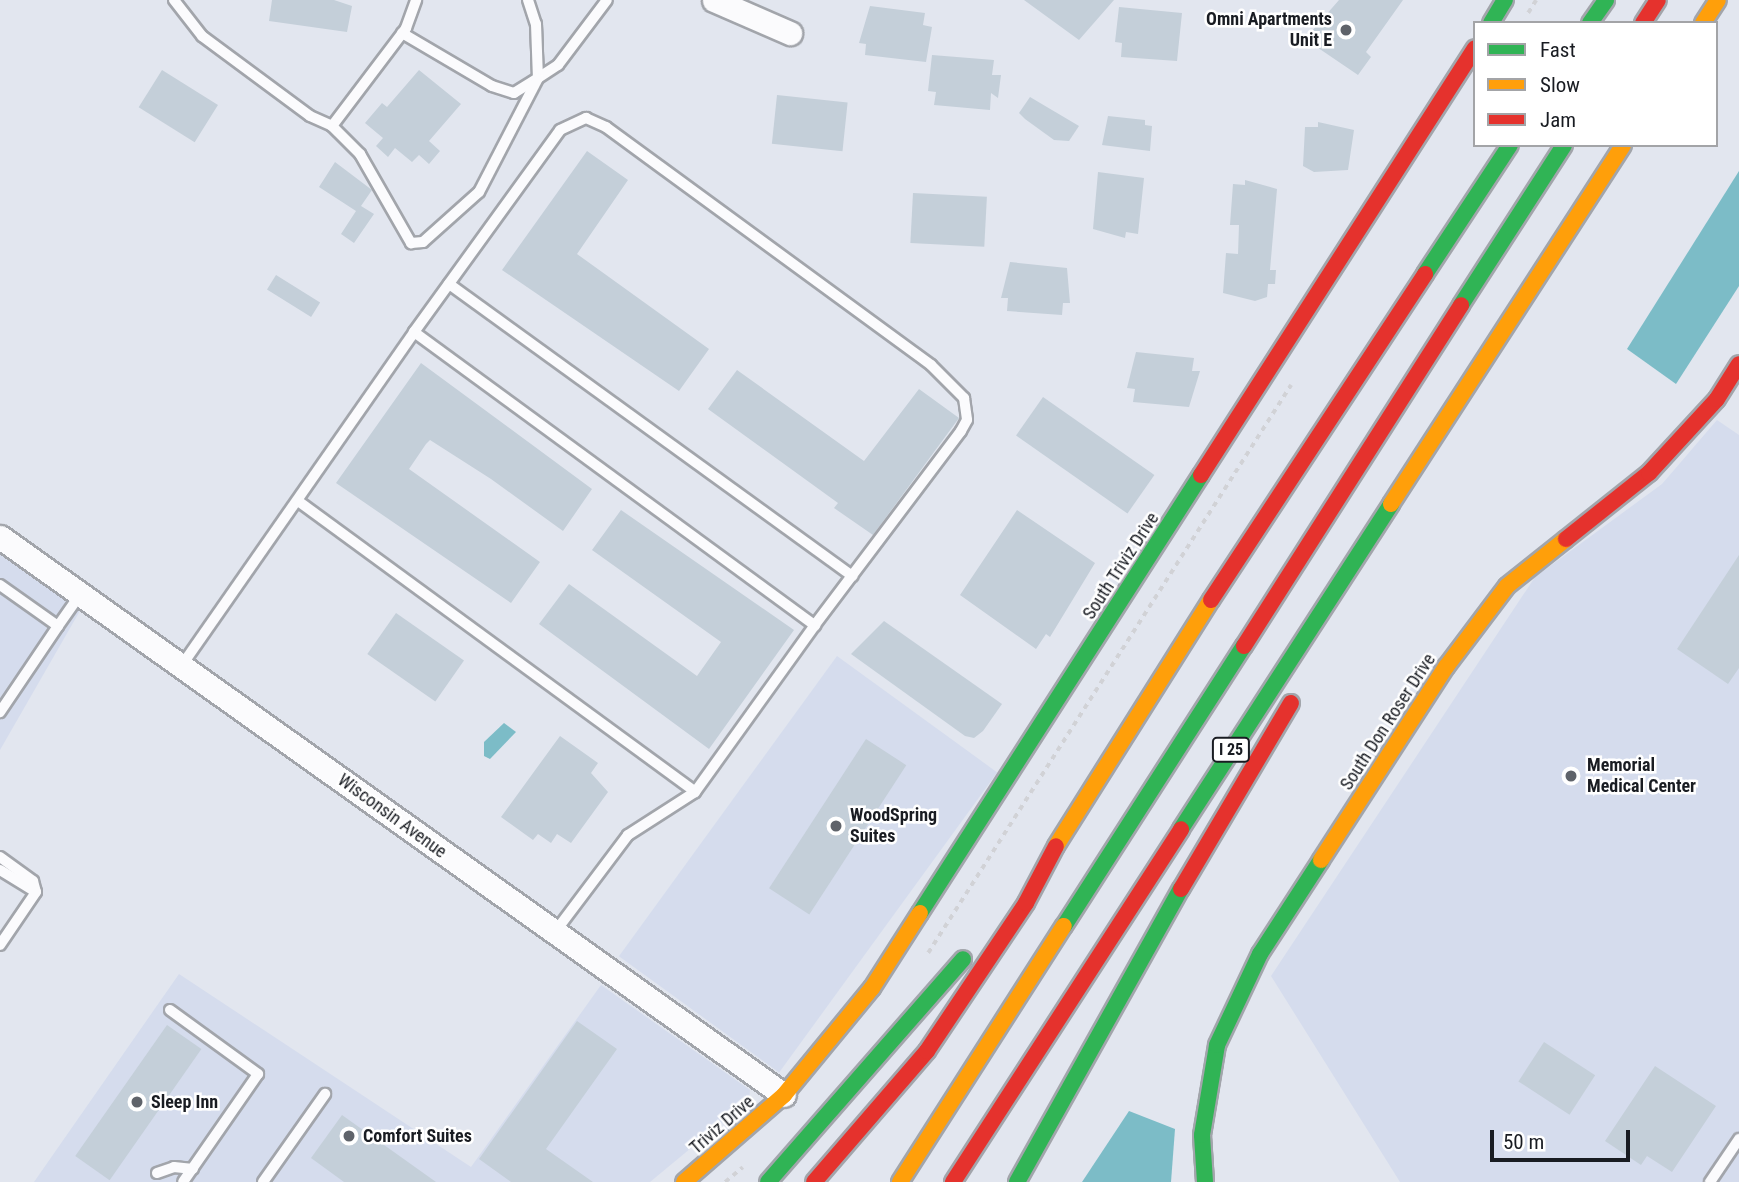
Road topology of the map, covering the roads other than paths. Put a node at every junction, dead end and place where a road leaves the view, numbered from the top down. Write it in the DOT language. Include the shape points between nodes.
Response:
graph roads {
  1 [pos="174,0"];
  2 [pos="416,0"];
  3 [pos="528,0"];
  4 [pos="607,0"];
  5 [pos="714,0"];
  6 [pos="1505,0"];
  7 [pos="1606,0"];
  8 [pos="1658,0"];
  9 [pos="1718,0"];
  10 [pos="1492,21"];
  11 [pos="1591,21"];
  12 [pos="1644,21"];
  13 [pos="1704,21"];
  14 [pos="402,33"];
  15 [pos="790,33"];
  16 [pos="1473,51"];
  17 [pos="538,78"];
  18 [pos="332,126"];
  19 [pos="1509,147"];
  20 [pos="1563,147"];
  21 [pos="1622,147"];
  22 [pos="449,284"];
  23 [pos="414,332"];
  24 [pos="1739,363"];
  25 [pos="1433,439"];
  26 [pos="298,501"];
  27 [pos="0,537"];
  28 [pos="852,576"];
  29 [pos="0,585"];
  30 [pos="80,594"];
  31 [pos="1339,619"];
  32 [pos="815,625"];
  33 [pos="58,626"];
  34 [pos="183,666"];
  35 [pos="1298,692"];
  36 [pos="0,712"];
  37 [pos="695,792"];
  38 [pos="0,857"];
  39 [pos="1042,868"];
  40 [pos="0,870"];
  41 [pos="36,892"];
  42 [pos="555,933"];
  43 [pos="0,945"];
  44 [pos="170,1010"];
  45 [pos="325,1094"];
  46 [pos="784,1095"];
  47 [pos="1739,1139"];
  48 [pos="193,1169"];
  49 [pos="157,1173"];
  50 [pos="264,1181"];
  51 [pos="183,1182"];
  52 [pos="684,1182"];
  53 [pos="768,1182"];
  54 [pos="814,1182"];
  55 [pos="900,1182"];
  56 [pos="953,1182"];
  57 [pos="1017,1182"];
  58 [pos="1205,1182"];
  59 [pos="1710,1182"];
  1 -- 18 [label="lane" via="202,36 310,116"];
  2 -- 14 [label="lane"];
  3 -- 17 [label="lane" via="536,24"];
  4 -- 17 [label="lane" via="558,65"];
  5 -- 15 [label="street"];
  6 -- 10 [label="main road"];
  7 -- 11 [label="main road"];
  8 -- 12 [label="main road"];
  9 -- 13 [label="main road"];
  14 -- 17 [label="lane" via="492,86 514,93"];
  14 -- 18 [label="lane"];
  16 -- 46 [label="main road, South Triviz Drive" via="915,925 851,1016"];
  17 -- 18 [label="lane" via="479,192 423,242 411,243 360,154"];
  19 -- 39 [label="main road"];
  20 -- 55 [label="main road, I 25"];
  21 -- 25 [label="main road, I 25"];
  22 -- 23 [label="lane"];
  22 -- 28 [label="lane"];
  22 -- 28 [label="lane" via="571,121 596,121 628,144 931,365 964,398 967,420 961,431"];
  23 -- 26 [label="lane"];
  23 -- 32 [label="lane"];
  24 -- 58 [label="main road, South Don Roser Drive" via="1722,403 1649,472 1507,586 1446,667 1259,954 1243,988 1217,1045 1202,1135"];
  25 -- 31 [label="main road"];
  25 -- 56 [label="main road, I 25"];
  26 -- 34 [label="lane"];
  26 -- 37 [label="lane"];
  27 -- 30 [label="street, Wisconsin Avenue"];
  28 -- 32 [label="lane"];
  29 -- 33 [label="lane"];
  30 -- 33 [label="lane"];
  30 -- 34 [label="street, Wisconsin Avenue"];
  32 -- 37 [label="lane"];
  33 -- 36 [label="lane"];
  34 -- 42 [label="street, Wisconsin Avenue"];
  35 -- 57 [label="main road" via="1119,992"];
  37 -- 42 [label="lane" via="628,835"];
  38 -- 41 [label="lane" via="33,881"];
  39 -- 53 [label="main road"];
  39 -- 54 [label="main road" via="1026,903 927,1051"];
  40 -- 41 [label="lane"];
  41 -- 43 [label="lane"];
  42 -- 46 [label="street, Wisconsin Avenue"];
  44 -- 48 [label="lane" via="258,1074"];
  45 -- 50 [label="lane"];
  46 -- 52 [label="main road, Triviz Drive"];
  47 -- 59 [label="lane"];
  48 -- 49 [label="lane" via="174,1167"];
  48 -- 51 [label="lane"];
}
